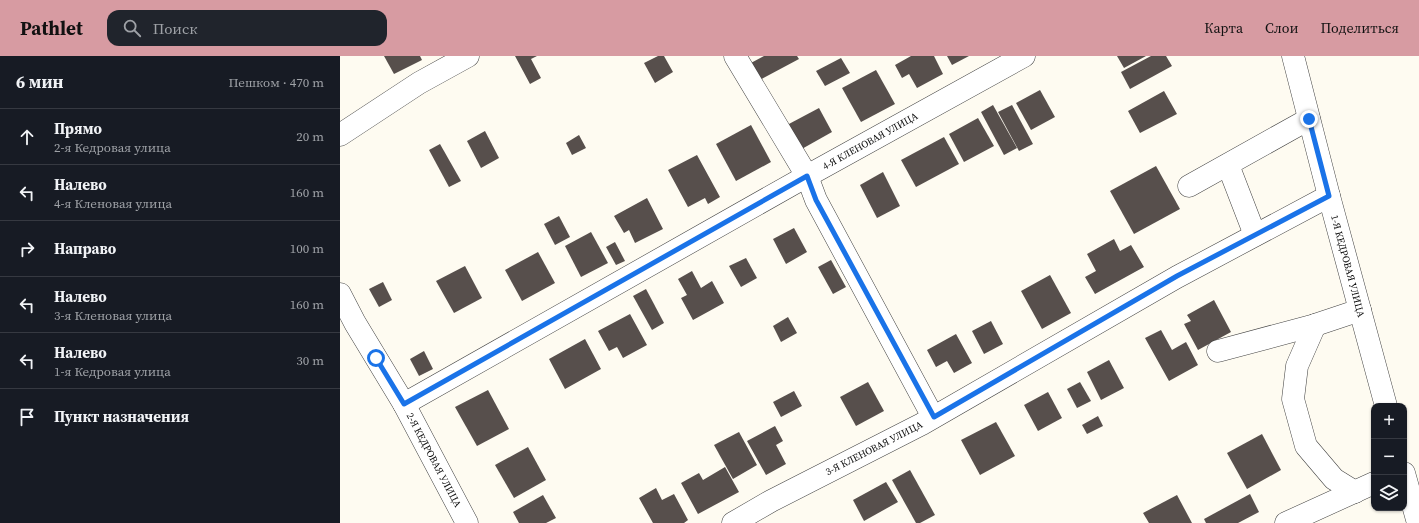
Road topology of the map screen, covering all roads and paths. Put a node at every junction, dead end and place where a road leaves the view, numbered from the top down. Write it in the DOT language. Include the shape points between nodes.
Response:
graph roads {
  1 [pos="468,56"];
  2 [pos="735,56"];
  3 [pos="1024,56"];
  4 [pos="1293,56"];
  5 [pos="1309,119"];
  6 [pos="340,136"];
  7 [pos="1228,165"];
  8 [pos="807,176"];
  9 [pos="1190,186"];
  10 [pos="1329,196"];
  11 [pos="1255,235"];
  12 [pos="340,294"];
  13 [pos="1360,310"];
  14 [pos="1314,325"];
  15 [pos="1218,351"];
  16 [pos="1385,403"];
  17 [pos="404,404"];
  18 [pos="934,417"];
  19 [pos="1405,475"];
  20 [pos="1364,487"];
  21 [pos="467,523"];
  22 [pos="733,523"];
  23 [pos="1286,523"];
  24 [pos="1418,523"];
  1 -- 6 [label="street" via="419,83"];
  2 -- 8 [label="street"];
  3 -- 8 [label="street, 4-Я КЛЕНОВАЯ УЛИЦА"];
  4 -- 5 [label="street, 1-Я КЕДРОВАЯ УЛИЦА"];
  5 -- 7 [label="street"];
  5 -- 10 [label="street, 1-Я КЕДРОВАЯ УЛИЦА"];
  7 -- 9 [label="street"];
  7 -- 11 [label="street"];
  8 -- 17 [label="street, 4-Я КЛЕНОВАЯ УЛИЦА"];
  8 -- 18 [label="street" via="816,200"];
  10 -- 11 [label="street, 3-Я КЛЕНОВАЯ УЛИЦА"];
  10 -- 13 [label="street, 1-Я КЕДРОВАЯ УЛИЦА"];
  11 -- 18 [label="street, 3-Я КЛЕНОВАЯ УЛИЦА" via="1177,276"];
  12 -- 17 [label="street, 2-Я КЕДРОВАЯ УЛИЦА"];
  13 -- 14 [label="street"];
  13 -- 16 [label="street, 1-Я КЕДРОВАЯ УЛИЦА"];
  14 -- 15 [label="street"];
  14 -- 20 [label="street" via="1296,366 1293,399 1306,446 1334,479"];
  17 -- 21 [label="street, 2-Я КЕДРОВАЯ УЛИЦА"];
  18 -- 22 [label="street, 3-Я КЛЕНОВАЯ УЛИЦА"];
  19 -- 24 [label="street"];
  20 -- 23 [label="street"];
}
